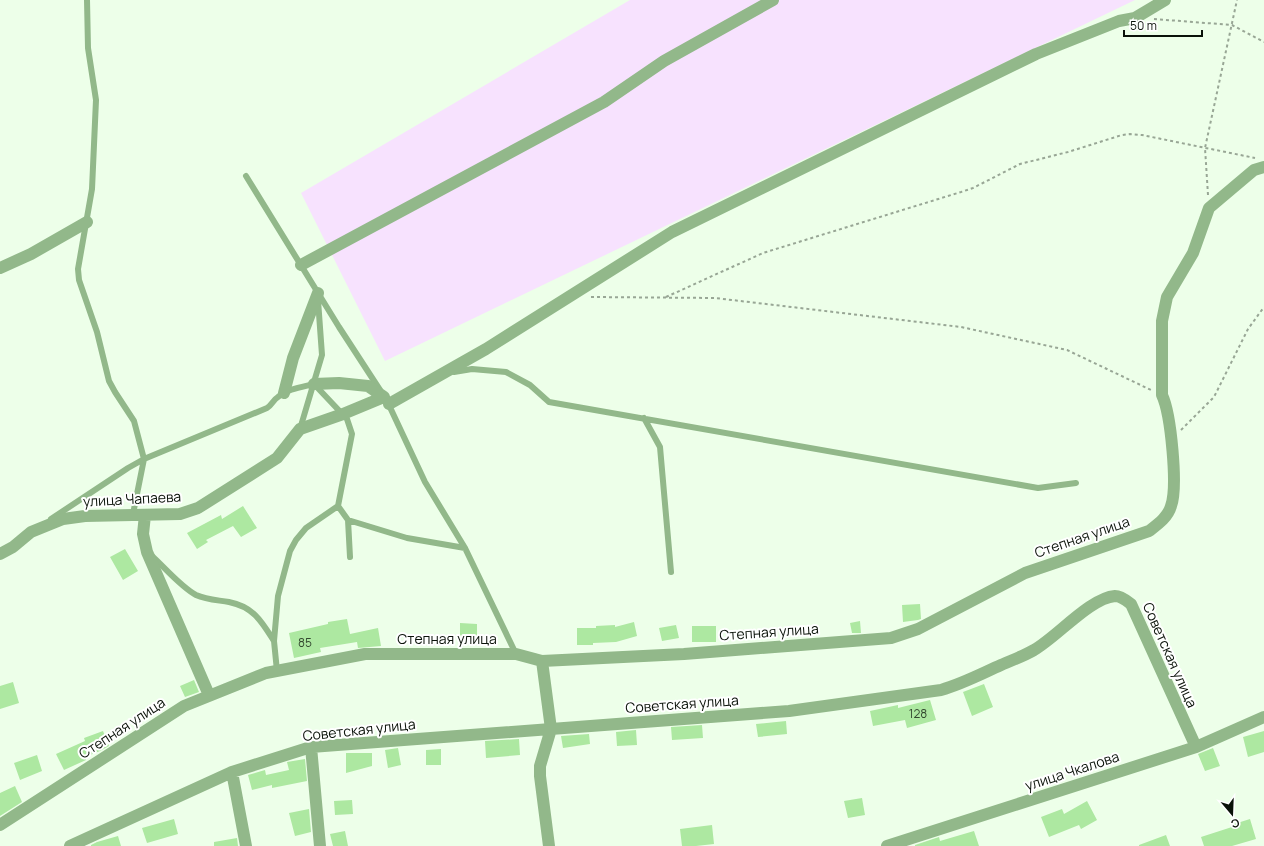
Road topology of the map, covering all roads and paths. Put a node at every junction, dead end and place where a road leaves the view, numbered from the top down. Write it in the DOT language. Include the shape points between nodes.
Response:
graph roads {
  1 [pos="87,0"];
  2 [pos="773,0"];
  3 [pos="1165,0"];
  4 [pos="1237,0"];
  5 [pos="1135,18"];
  6 [pos="1232,25"];
  7 [pos="1264,42"];
  8 [pos="1205,148"];
  9 [pos="1260,162"];
  10 [pos="246,176"];
  11 [pos="1209,208"];
  12 [pos="87,222"];
  13 [pos="300,265"];
  14 [pos="0,268"];
  15 [pos="318,293"];
  16 [pos="570,296"];
  17 [pos="666,297"];
  18 [pos="1264,307"];
  19 [pos="442,373"];
  20 [pos="314,384"];
  21 [pos="284,393"];
  22 [pos="1162,395"];
  23 [pos="387,401"];
  24 [pos="343,414"];
  25 [pos="644,418"];
  26 [pos="300,429"];
  27 [pos="1172,440"];
  28 [pos="144,459"];
  29 [pos="1076,483"];
  30 [pos="338,506"];
  31 [pos="139,515"];
  32 [pos="348,520"];
  33 [pos="31,532"];
  34 [pos="465,548"];
  35 [pos="147,552"];
  36 [pos="0,554"];
  37 [pos="350,557"];
  38 [pos="670,572"];
  39 [pos="274,641"];
  40 [pos="516,654"];
  41 [pos="542,660"];
  42 [pos="276,671"];
  43 [pos="209,695"];
  44 [pos="1264,717"];
  45 [pos="551,729"];
  46 [pos="311,747"];
  47 [pos="1196,747"];
  48 [pos="232,772"];
  49 [pos="0,825"];
  50 [pos="70,846"];
  51 [pos="246,846"];
  52 [pos="320,846"];
  53 [pos="549,846"];
  54 [pos="887,846"];
  1 -- 12 [label="lane" via="88,48 96,100 92,189"];
  2 -- 13 [label="street" via="664,61 604,102"];
  3 -- 5 [label="street"];
  4 -- 6 [label="path"];
  5 -- 6 [label="path"];
  5 -- 16 [label="street" via="1119,21 1036,54 672,232"];
  6 -- 7 [label="path"];
  6 -- 8 [label="path"];
  8 -- 9 [label="path"];
  8 -- 11 [label="path"];
  8 -- 17 [label="path" via="1130,134 1122,135 1020,164 973,188 763,253"];
  9 -- 11 [label="street"];
  10 -- 13 [label="lane"];
  11 -- 22 [label="street, Степная улица" via="1193,253 1167,297 1162,321"];
  12 -- 14 [label="street" via="31,254"];
  12 -- 28 [label="lane" via="78,269 79,280 97,332 109,381 134,421"];
  13 -- 15 [label="lane"];
  15 -- 20 [label="lane" via="322,356"];
  15 -- 21 [label="street"];
  15 -- 23 [label="lane"];
  16 -- 17 [label="path"];
  16 -- 19 [label="street" via="486,349"];
  17 -- 22 [label="path" via="715,298 961,327 1067,350"];
  18 -- 27 [label="path" via="1248,329 1214,397"];
  19 -- 23 [label="street"];
  19 -- 25 [label="lane" via="472,369 506,372 530,385 549,402"];
  20 -- 21 [label="lane"];
  20 -- 23 [label="street" via="368,386"];
  20 -- 24 [label="lane"];
  20 -- 26 [label="lane"];
  21 -- 28 [label="lane" via="267,408"];
  22 -- 27 [label="street, Степная улица"];
  23 -- 24 [label="street"];
  23 -- 34 [label="lane" via="425,482"];
  24 -- 26 [label="street"];
  24 -- 30 [label="lane" via="352,434"];
  25 -- 29 [label="lane" via="1038,488"];
  25 -- 38 [label="lane" via="660,447"];
  26 -- 31 [label="street, улица Чапаева" via="277,458 198,508 180,514"];
  27 -- 41 [label="street, Степная улица" via="1174,498 1165,518 1158,524 1149,530 1025,573 909,632 891,638 684,654"];
  28 -- 31 [label="lane"];
  28 -- 33 [label="lane"];
  30 -- 32 [label="lane"];
  30 -- 39 [label="lane" via="306,528 290,551 278,596"];
  31 -- 33 [label="street, улица Чапаева" via="63,519"];
  31 -- 35 [label="street"];
  32 -- 34 [label="lane" via="406,538"];
  32 -- 37 [label="lane"];
  33 -- 36 [label="street, улица Чапаева"];
  34 -- 40 [label="lane"];
  35 -- 39 [label="lane" via="194,594 243,607 254,614"];
  35 -- 43 [label="street"];
  39 -- 42 [label="lane"];
  40 -- 41 [label="street, Степная улица"];
  40 -- 42 [label="street, Степная улица" via="365,654"];
  41 -- 45 [label="street"];
  42 -- 43 [label="street, Степная улица"];
  43 -- 49 [label="street, Степная улица" via="184,706"];
  44 -- 47 [label="street, улица Чкалова"];
  45 -- 46 [label="street, Советская улица"];
  45 -- 47 [label="street, Советская улица" via="789,711 941,690 1034,650 1092,605 1116,596 1131,604"];
  45 -- 53 [label="street" via="540,766"];
  46 -- 48 [label="street, Советская улица"];
  46 -- 52 [label="street"];
  47 -- 54 [label="street, улица Чкалова"];
  48 -- 50 [label="street, Советская улица"];
  48 -- 51 [label="street"];
}
